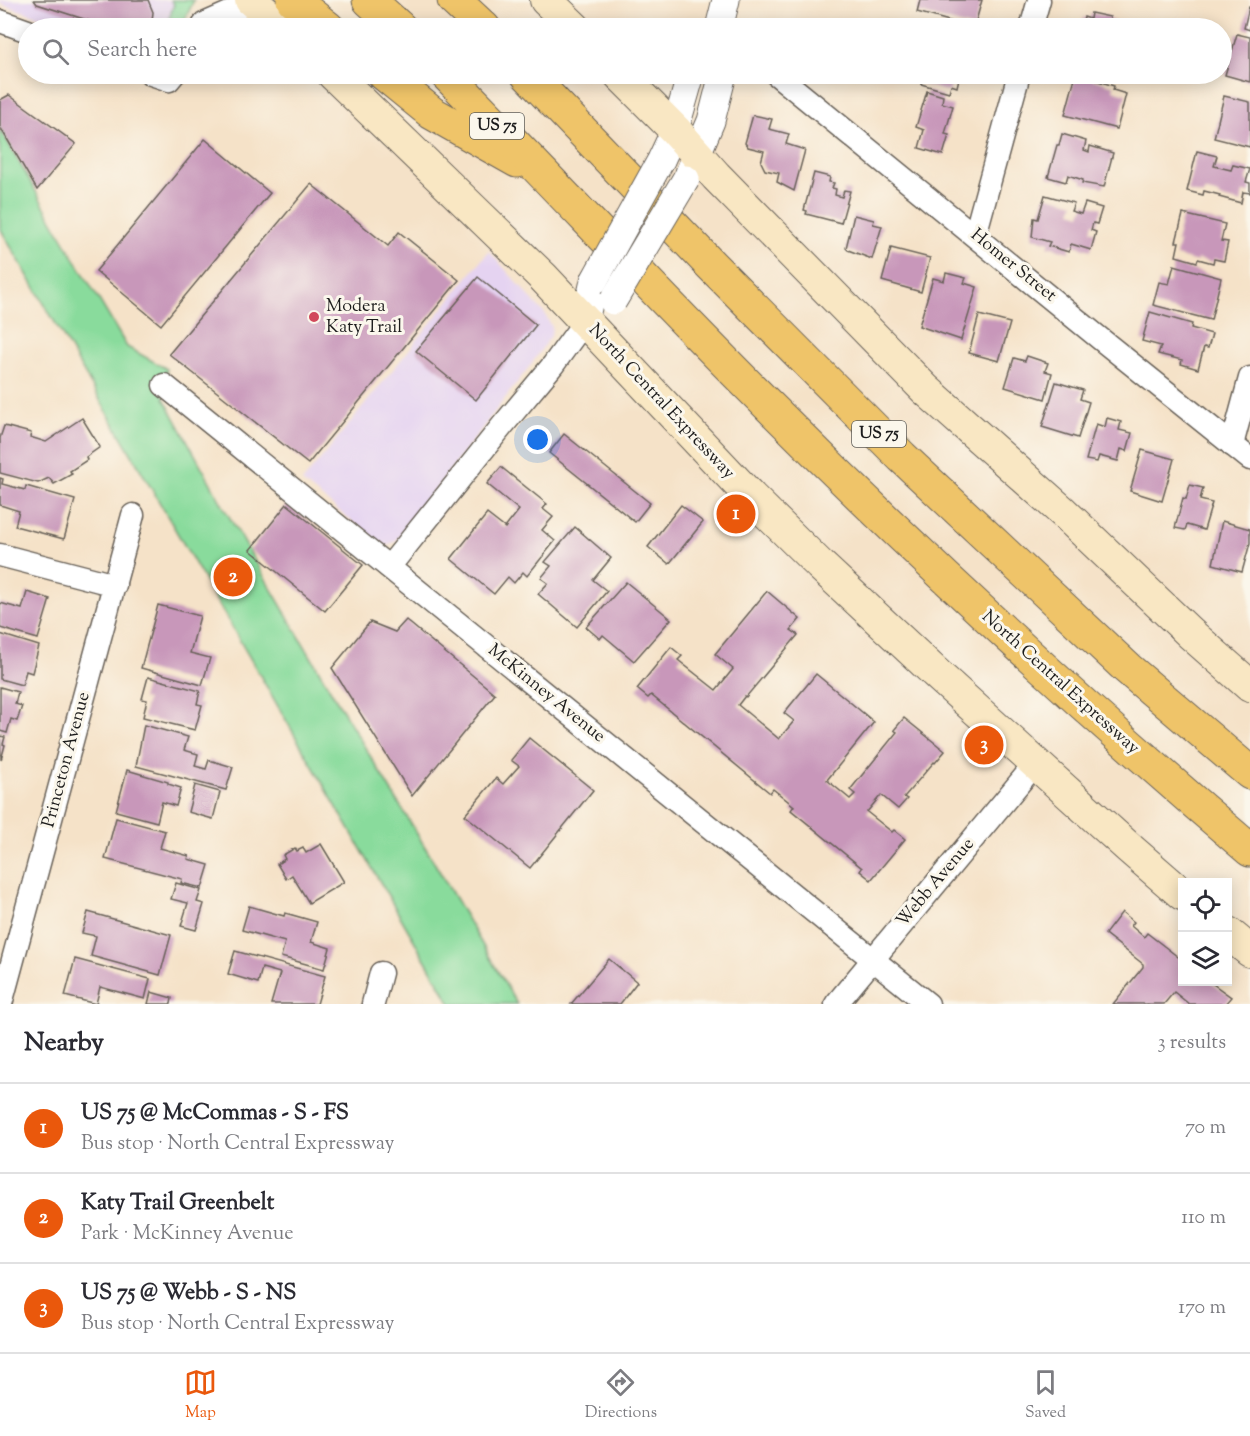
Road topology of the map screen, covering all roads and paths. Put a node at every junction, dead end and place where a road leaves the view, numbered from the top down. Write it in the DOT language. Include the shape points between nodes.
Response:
graph roads {
  1 [pos="207,0"];
  2 [pos="293,0"];
  3 [pos="369,0"];
  4 [pos="454,0"];
  5 [pos="546,0"];
  6 [pos="726,0"];
  7 [pos="1039,0"];
  8 [pos="252,1"];
  9 [pos="204,18"];
  10 [pos="219,18"];
  11 [pos="272,18"];
  12 [pos="316,18"];
  13 [pos="389,18"];
  14 [pos="473,18"];
  15 [pos="565,18"];
  16 [pos="722,18"];
  17 [pos="1034,18"];
  18 [pos="0,21"];
  19 [pos="18,27"];
  20 [pos="343,84"];
  21 [pos="396,84"];
  22 [pos="456,84"];
  23 [pos="537,84"];
  24 [pos="630,84"];
  25 [pos="688,84"];
  26 [pos="720,84"];
  27 [pos="788,84"];
  28 [pos="1016,84"];
  29 [pos="675,130"];
  30 [pos="691,167"];
  31 [pos="548,179"];
  32 [pos="975,235"];
  33 [pos="585,321"];
  34 [pos="1250,378"];
  35 [pos="164,385"];
  36 [pos="1232,445"];
  37 [pos="1250,459"];
  38 [pos="134,515"];
  39 [pos="0,555"];
  40 [pos="389,567"];
  41 [pos="115,585"];
  42 [pos="1250,686"];
  43 [pos="1036,763"];
  44 [pos="1250,773"];
  45 [pos="1250,850"];
  46 [pos="1178,891"];
  47 [pos="1232,937"];
  48 [pos="1250,951"];
  49 [pos="873,959"];
  50 [pos="381,973"];
  51 [pos="1,1004"];
  52 [pos="373,1004"];
  53 [pos="836,1004"];
  54 [pos="928,1004"];
  1 -- 9 [label="street"];
  2 -- 12 [label="highway"];
  3 -- 13 [label="highway"];
  4 -- 14 [label="highway"];
  5 -- 15 [label="main road"];
  6 -- 16 [label="street"];
  7 -- 17 [label="street"];
  8 -- 10 [label="street"];
  8 -- 11 [label="main road"];
  18 -- 19 [label="street"];
  20 -- 33 [label="main road, North Central Expressway"];
  21 -- 31 [label="highway" via="432,113"];
  22 -- 31 [label="highway, North Central Expressway / US 75"];
  23 -- 44 [label="highway, US 75" via="902,457 1128,669"];
  24 -- 29 [label="main road"];
  25 -- 29 [label="street"];
  26 -- 30 [label="street" via="711,121"];
  27 -- 32 [label="street, Homer Street"];
  28 -- 32 [label="street"];
  29 -- 30 [label="main road"];
  29 -- 33 [label="street, bridge" via="594,281"];
  30 -- 33 [label="street, bridge" via="613,302"];
  30 -- 42 [label="main road" via="925,389"];
  31 -- 45 [label="highway, North Central Expressway / US 75" via="891,526 1070,693"];
  32 -- 36 [label="street, Homer Street"];
  33 -- 40 [label="street"];
  33 -- 43 [label="main road, North Central Expressway" via="751,497"];
  34 -- 36 [label="street"];
  35 -- 40 [label="street, McKinney Avenue"];
  36 -- 37 [label="street, Homer Street"];
  38 -- 41 [label="street, Princeton Avenue"];
  39 -- 41 [label="street"];
  40 -- 49 [label="street, McKinney Avenue"];
  41 -- 51 [label="street, Princeton Avenue"];
  43 -- 46 [label="main road, North Central Expressway"];
  43 -- 49 [label="street, Webb Avenue"];
  47 -- 48 [label="main road"];
  49 -- 53 [label="street, Webb Avenue"];
  49 -- 54 [label="street, McKinney Avenue"];
  50 -- 52 [label="street"];
}
